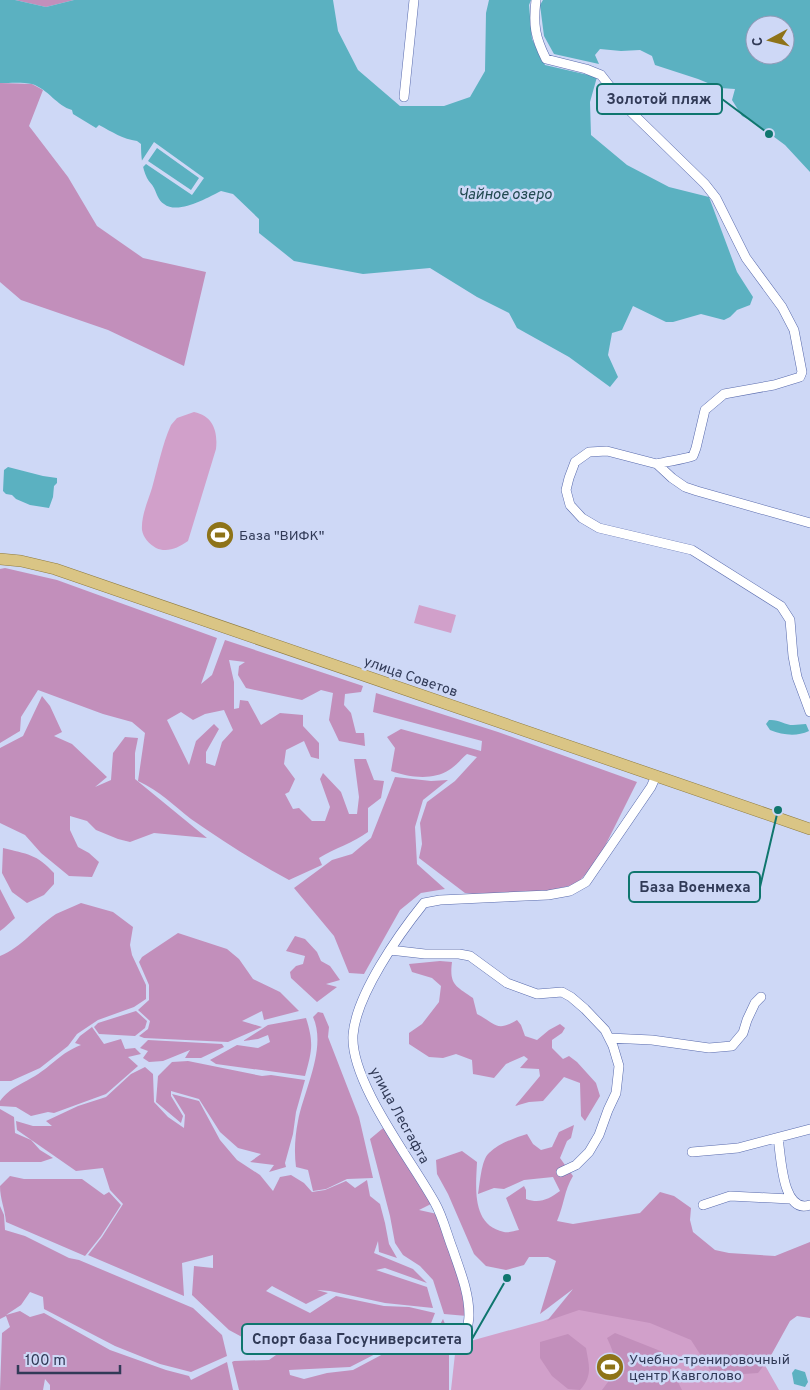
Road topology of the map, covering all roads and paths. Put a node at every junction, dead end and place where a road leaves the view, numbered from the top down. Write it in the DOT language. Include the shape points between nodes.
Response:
graph roads {
  1 [pos="414,0"];
  2 [pos="536,0"];
  3 [pos="404,97"];
  4 [pos="658,464"];
  5 [pos="810,523"];
  6 [pos="0,559"];
  7 [pos="810,712"];
  8 [pos="656,776"];
  9 [pos="810,829"];
  10 [pos="390,950"];
  11 [pos="760,997"];
  12 [pos="609,1038"];
  13 [pos="810,1129"];
  14 [pos="778,1138"];
  15 [pos="692,1152"];
  16 [pos="561,1172"];
  17 [pos="790,1199"];
  18 [pos="810,1205"];
  19 [pos="703,1206"];
  20 [pos="464,1341"];
  1 -- 3 [label="street"];
  2 -- 4 [label="street" via="537,39 546,59 601,75 626,107 705,184 716,198 746,258 782,307 794,330 802,372 800,377 724,394 705,410 693,456"];
  4 -- 5 [label="street" via="685,486"];
  4 -- 7 [label="street" via="607,451 589,452 575,462 568,478 566,490 570,505 582,518 599,528 692,550 781,606 790,620 793,656"];
  6 -- 8 [label="main road, улица Советов" via="55,569"];
  8 -- 9 [label="main road, улица Советов"];
  8 -- 10 [label="street, улица Лесгафта" via="586,882 570,891 548,895 424,903"];
  10 -- 12 [label="street" via="470,956 507,983 537,994 562,992 585,1009"];
  10 -- 20 [label="street, улица Лесгафта" via="358,1010 353,1036 358,1069 436,1205 464,1282 469,1316"];
  11 -- 12 [label="street" via="743,1033 732,1046 709,1048"];
  12 -- 16 [label="street" via="619,1066 616,1093 589,1152 576,1165"];
  13 -- 14 [label="street"];
  14 -- 15 [label="street" via="724,1150"];
  14 -- 17 [label="street"];
  17 -- 18 [label="street" via="794,1203"];
  17 -- 19 [label="street" via="730,1196"];
}
